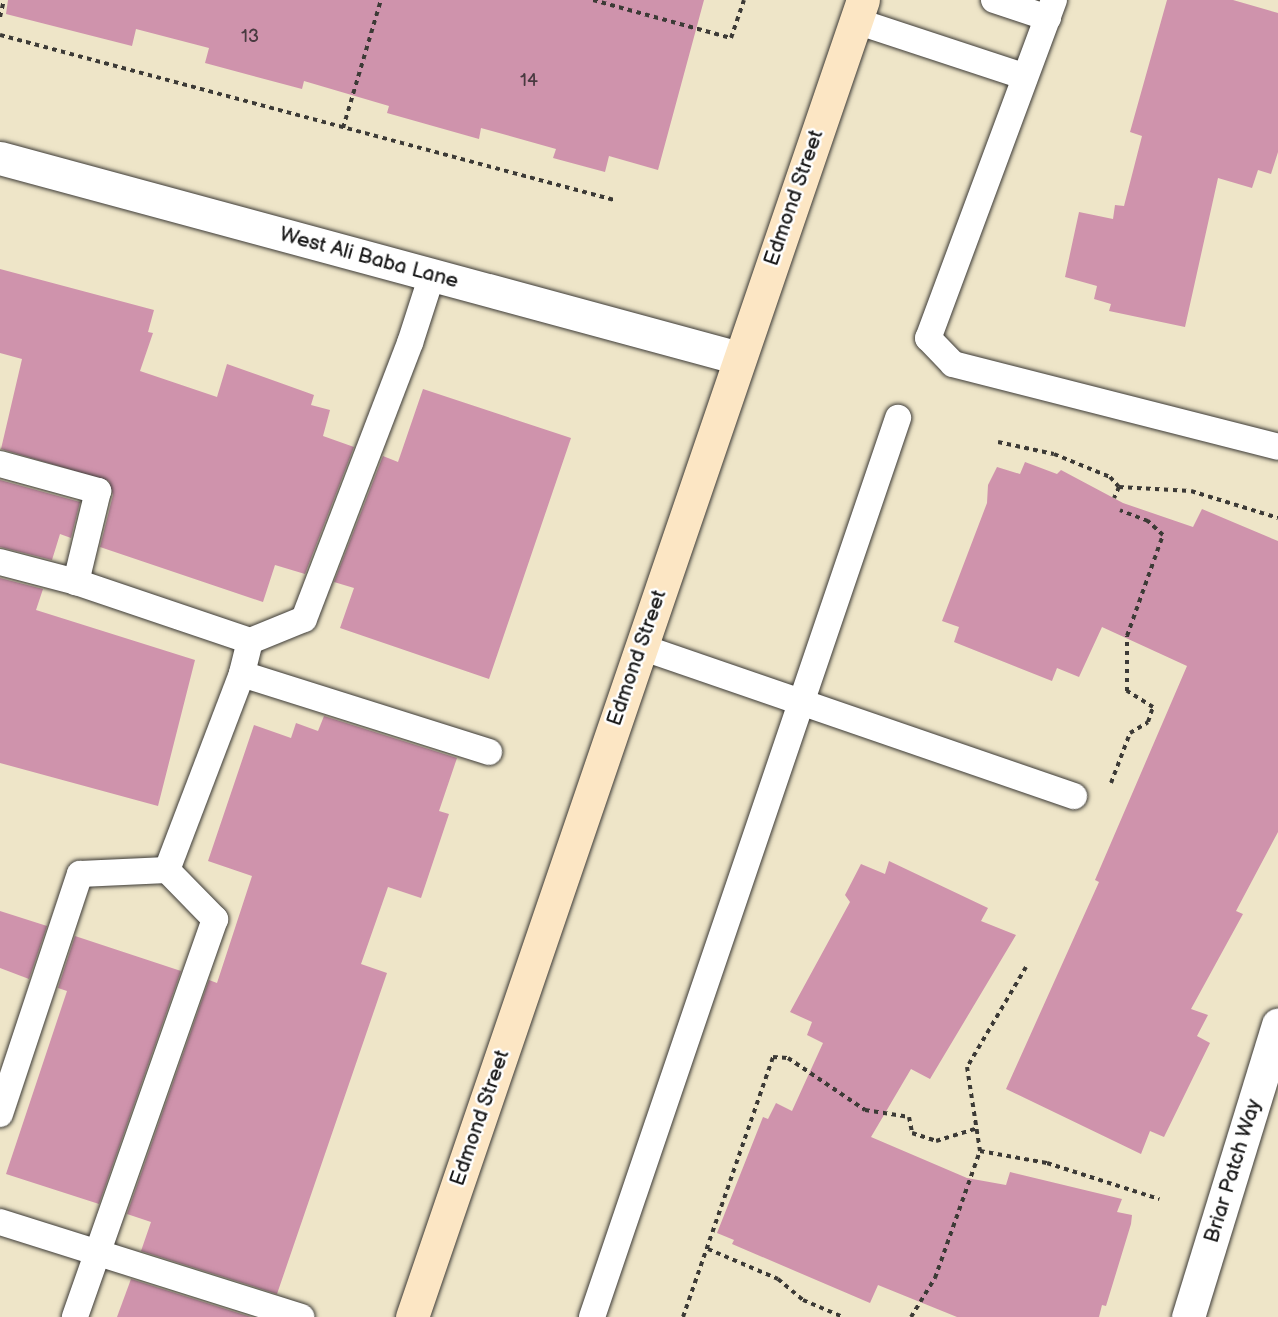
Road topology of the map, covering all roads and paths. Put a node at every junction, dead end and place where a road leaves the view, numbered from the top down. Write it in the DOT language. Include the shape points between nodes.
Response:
graph roads {
  1 [pos="4,0"];
  2 [pos="381,0"];
  3 [pos="593,0"];
  4 [pos="744,0"];
  5 [pos="994,0"];
  6 [pos="1051,9"];
  7 [pos="860,10"];
  8 [pos="0,17"];
  9 [pos="0,35"];
  10 [pos="1023,76"];
  11 [pos="343,128"];
  12 [pos="0,158"];
  13 [pos="614,200"];
  14 [pos="432,275"];
  15 [pos="739,358"];
  16 [pos="898,418"];
  17 [pos="998,442"];
  18 [pos="1278,447"];
  19 [pos="0,465"];
  20 [pos="1119,487"];
  21 [pos="1114,498"];
  22 [pos="1120,510"];
  23 [pos="1278,518"];
  24 [pos="0,562"];
  25 [pos="76,582"];
  26 [pos="250,640"];
  27 [pos="640,647"];
  28 [pos="242,674"];
  29 [pos="801,704"];
  30 [pos="489,752"];
  31 [pos="1074,796"];
  32 [pos="167,870"];
  33 [pos="1026,967"];
  34 [pos="1278,1025"];
  35 [pos="0,1114"];
  36 [pos="975,1129"];
  37 [pos="980,1151"];
  38 [pos="1159,1198"];
  39 [pos="0,1222"];
  40 [pos="708,1249"];
  41 [pos="97,1253"];
  42 [pos="75,1317"];
  43 [pos="301,1317"];
  44 [pos="412,1317"];
  45 [pos="592,1317"];
  46 [pos="683,1317"];
  47 [pos="843,1317"];
  48 [pos="911,1317"];
  49 [pos="1188,1317"];
  1 -- 8 [label="path"];
  2 -- 11 [label="path"];
  3 -- 4 [label="path" via="731,38"];
  5 -- 6 [label="lane"];
  6 -- 10 [label="lane"];
  7 -- 10 [label="lane"];
  7 -- 15 [label="street, Edmond Street"];
  9 -- 11 [label="path"];
  10 -- 18 [label="lane" via="927,338 953,364"];
  11 -- 13 [label="path"];
  12 -- 14 [label="street, West Ali Baba Lane"];
  14 -- 15 [label="street, West Ali Baba Lane"];
  14 -- 26 [label="lane" via="410,343 304,619"];
  15 -- 27 [label="street, Edmond Street"];
  16 -- 29 [label="lane"];
  17 -- 20 [label="path" via="1054,454 1110,477"];
  19 -- 25 [label="lane" via="98,491"];
  20 -- 21 [label="path"];
  20 -- 23 [label="path" via="1191,491"];
  22 -- 31 [label="path" via="1148,521 1163,535 1127,636 1127,692 1153,707 1148,722 1130,733 1110,785"];
  24 -- 25 [label="lane"];
  25 -- 26 [label="lane"];
  26 -- 28 [label="lane"];
  27 -- 29 [label="lane"];
  27 -- 44 [label="street, Edmond Street"];
  28 -- 30 [label="lane"];
  28 -- 32 [label="lane"];
  29 -- 31 [label="lane"];
  29 -- 45 [label="lane"];
  32 -- 35 [label="lane" via="80,874"];
  32 -- 41 [label="lane" via="215,919"];
  33 -- 36 [label="path" via="968,1067"];
  34 -- 49 [label="street, Briar Patch Way"];
  36 -- 37 [label="path"];
  36 -- 40 [label="path" via="936,1141 912,1133 909,1117 865,1110 788,1058 774,1057"];
  37 -- 38 [label="path" via="1047,1163"];
  37 -- 48 [label="path" via="935,1278"];
  39 -- 41 [label="lane"];
  40 -- 46 [label="path"];
  40 -- 47 [label="path" via="778,1279 803,1300"];
  41 -- 42 [label="lane"];
  41 -- 43 [label="lane"];
}
